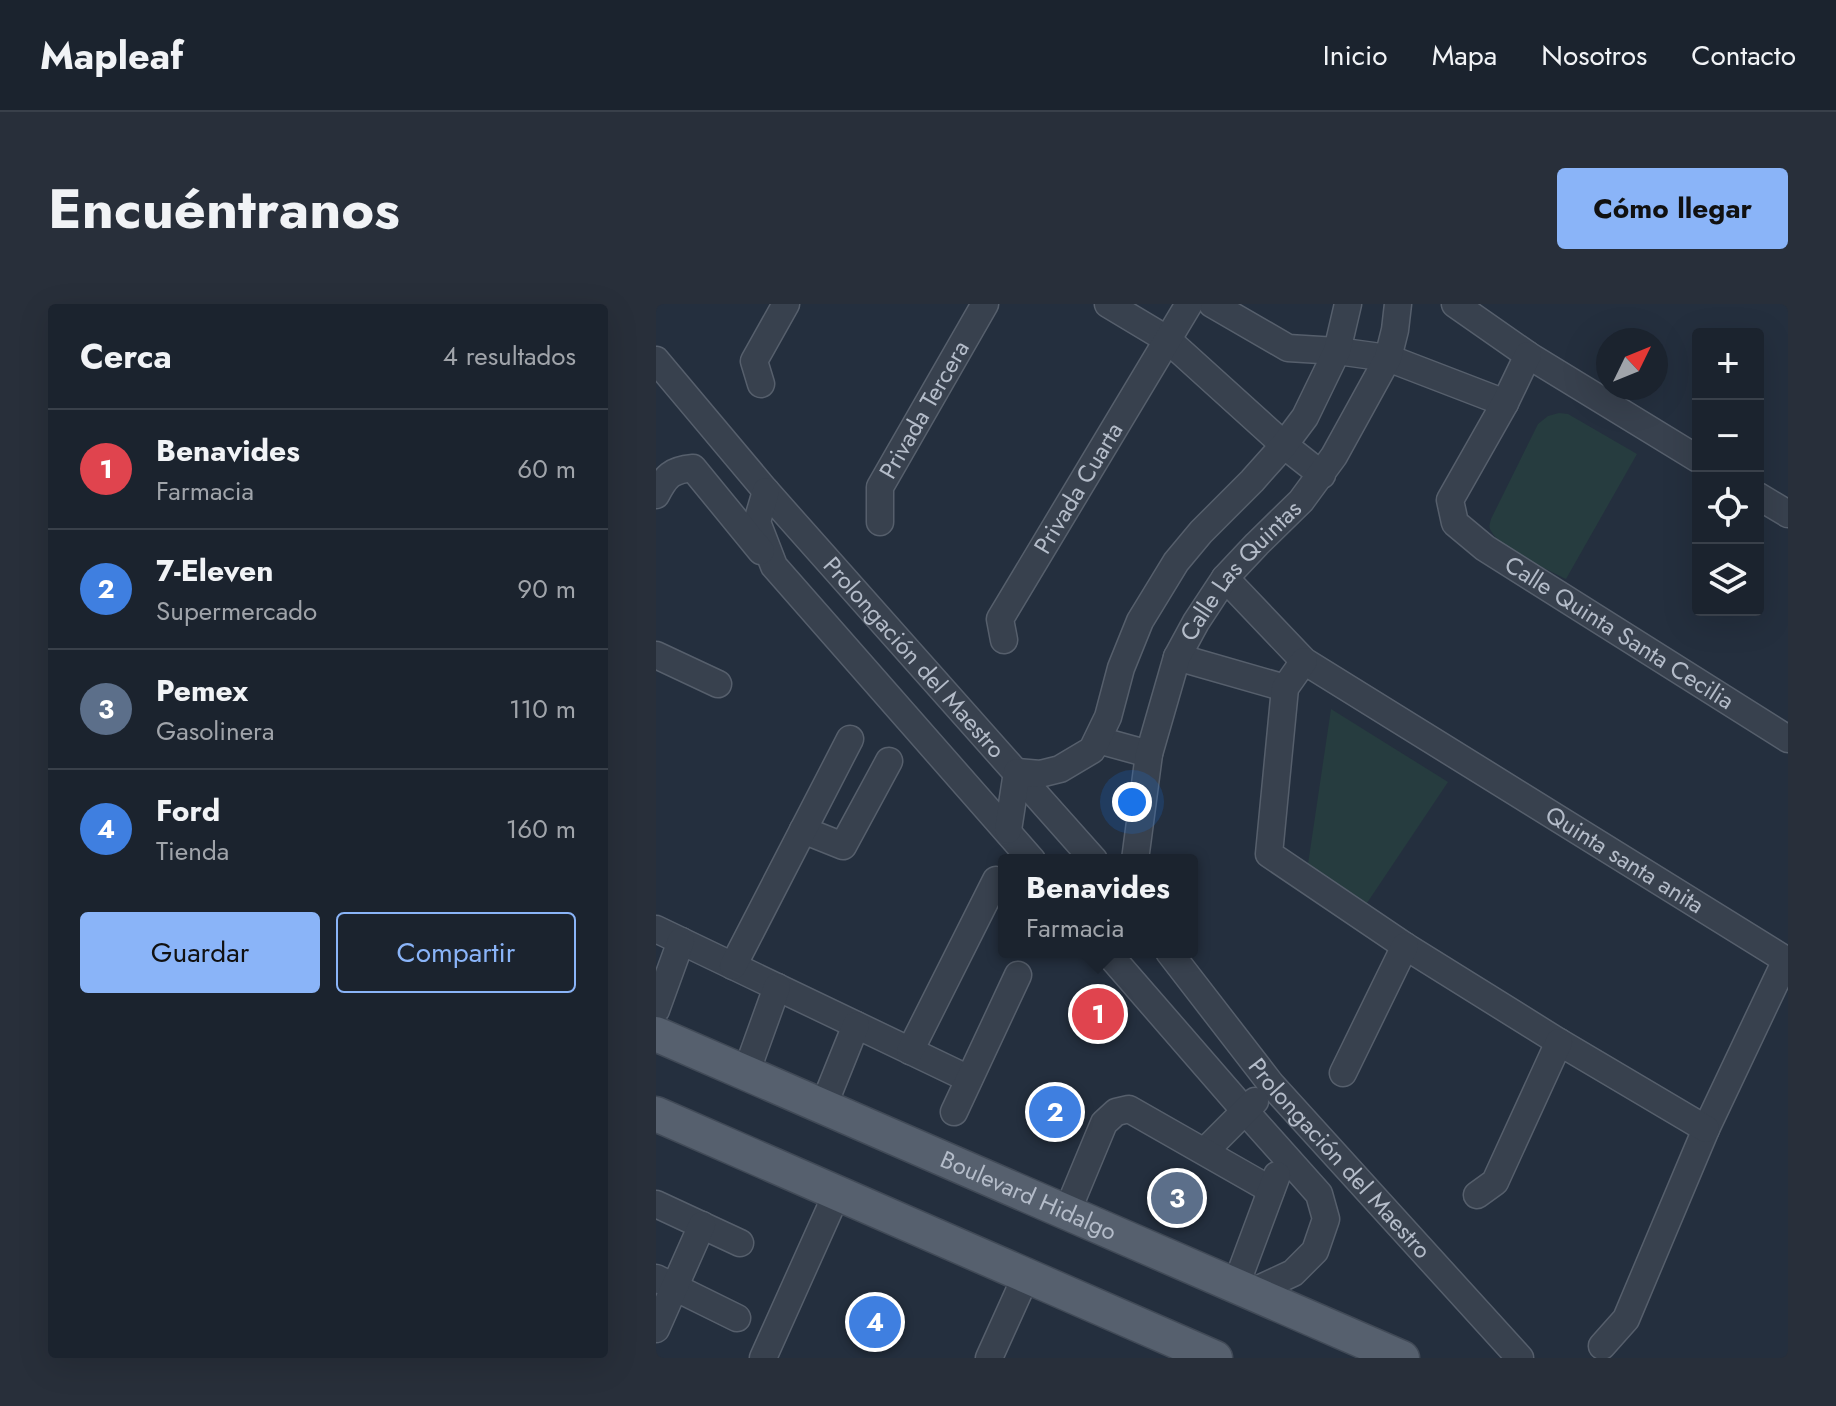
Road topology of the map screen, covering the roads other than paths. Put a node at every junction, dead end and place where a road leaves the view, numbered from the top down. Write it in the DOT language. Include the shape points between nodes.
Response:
graph roads {
  1 [pos="786,304"];
  2 [pos="985,304"];
  3 [pos="1108,304"];
  4 [pos="1189,304"];
  5 [pos="1212,304"];
  6 [pos="1348,304"];
  7 [pos="1398,304"];
  8 [pos="1455,304"];
  9 [pos="1168,340"];
  10 [pos="1337,351"];
  11 [pos="1528,355"];
  12 [pos="1388,358"];
  13 [pos="656,360"];
  14 [pos="761,384"];
  15 [pos="1505,403"];
  16 [pos="1284,445"];
  17 [pos="1692,455"];
  18 [pos="1322,475"];
  19 [pos="766,491"];
  20 [pos="656,495"];
  21 [pos="1764,500"];
  22 [pos="1788,514"];
  23 [pos="880,522"];
  24 [pos="774,566"];
  25 [pos="1225,578"];
  26 [pos="1004,640"];
  27 [pos="656,655"];
  28 [pos="1177,657"];
  29 [pos="1304,661"];
  30 [pos="718,684"];
  31 [pos="1285,688"];
  32 [pos="850,739"];
  33 [pos="1788,739"];
  34 [pos="1098,740"];
  35 [pos="1149,754"];
  36 [pos="889,761"];
  37 [pos="1017,772"];
  38 [pos="803,830"];
  39 [pos="1008,830"];
  40 [pos="1027,854"];
  41 [pos="1089,854"];
  42 [pos="1136,854"];
  43 [pos="996,880"];
  44 [pos="656,929"];
  45 [pos="681,941"];
  46 [pos="1405,946"];
  47 [pos="1114,958"];
  48 [pos="1174,958"];
  49 [pos="1787,960"];
  50 [pos="733,966"];
  51 [pos="1018,975"];
  52 [pos="777,987"];
  53 [pos="656,1010"];
  54 [pos="856,1025"];
  55 [pos="656,1034"];
  56 [pos="1559,1042"];
  57 [pos="910,1051"];
  58 [pos="746,1073"];
  59 [pos="1343,1073"];
  60 [pos="969,1079"];
  61 [pos="1271,1084"];
  62 [pos="823,1107"];
  63 [pos="1245,1111"];
  64 [pos="954,1112"];
  65 [pos="656,1114"];
  66 [pos="1706,1129"];
  67 [pos="1205,1151"];
  68 [pos="1284,1156"];
  69 [pos="1271,1190"];
  70 [pos="837,1193"];
  71 [pos="1477,1195"];
  72 [pos="656,1204"];
  73 [pos="1067,1212"];
  74 [pos="702,1225"];
  75 [pos="740,1243"];
  76 [pos="1026,1276"];
  77 [pos="665,1283"];
  78 [pos="1244,1288"];
  79 [pos="737,1318"];
  80 [pos="656,1328"];
  81 [pos="1602,1346"];
  82 [pos="1208,1357"];
  83 [pos="763,1358"];
  84 [pos="989,1358"];
  85 [pos="1402,1358"];
  86 [pos="1520,1358"];
  1 -- 14 [label="street" via="754,361"];
  2 -- 23 [label="street, Privada Tercera" via="880,487"];
  3 -- 9 [label="street"];
  4 -- 9 [label="street, Privada Cuarta"];
  5 -- 10 [label="street" via="1288,348"];
  6 -- 10 [label="street, Calle Las Quintas"];
  7 -- 12 [label="street, Calle Las Quintas"];
  8 -- 11 [label="street"];
  9 -- 16 [label="street"];
  9 -- 26 [label="street, Privada Cuarta" via="1000,619"];
  10 -- 12 [label="street"];
  10 -- 16 [label="street, Calle Las Quintas" via="1305,417"];
  11 -- 15 [label="street"];
  11 -- 17 [label="street"];
  12 -- 15 [label="street"];
  12 -- 18 [label="street, Calle Las Quintas"];
  13 -- 19 [label="street, Prolongación del Maestro"];
  15 -- 33 [label="street, Calle Quinta Santa Cecilia" via="1450,500 1455,523 1485,548"];
  16 -- 18 [label="street"];
  16 -- 34 [label="street, Calle Las Quintas" via="1176,562 1129,646"];
  18 -- 25 [label="street, Calle Las Quintas"];
  19 -- 24 [label="street, Prolongación del Maestro" via="757,522"];
  19 -- 37 [label="street, Prolongación del Maestro"];
  20 -- 24 [label="street" via="677,470 693,468"];
  21 -- 22 [label="street"];
  24 -- 39 [label="street, Prolongación del Maestro"];
  25 -- 28 [label="street, Calle Las Quintas"];
  25 -- 29 [label="street"];
  27 -- 30 [label="street"];
  28 -- 31 [label="street"];
  28 -- 35 [label="street, Calle Las Quintas"];
  29 -- 31 [label="street"];
  29 -- 49 [label="street, Quinta santa anita"];
  31 -- 46 [label="street" via="1269,854"];
  32 -- 38 [label="street"];
  34 -- 35 [label="street"];
  34 -- 37 [label="street" via="1092,750 1060,769"];
  35 -- 42 [label="street, Calle Las Quintas"];
  36 -- 38 [label="street" via="843,846"];
  37 -- 39 [label="street"];
  37 -- 41 [label="street, Prolongación del Maestro"];
  38 -- 50 [label="street"];
  39 -- 40 [label="street, Prolongación del Maestro"];
  43 -- 57 [label="street"];
  44 -- 45 [label="street"];
  45 -- 50 [label="street"];
  45 -- 53 [label="street"];
  46 -- 56 [label="street"];
  46 -- 59 [label="street"];
  47 -- 63 [label="street, Prolongación del Maestro"];
  48 -- 61 [label="street, Prolongación del Maestro"];
  49 -- 66 [label="street, Quinta santa anita"];
  50 -- 52 [label="street"];
  51 -- 60 [label="street"];
  52 -- 54 [label="street"];
  52 -- 58 [label="street"];
  54 -- 57 [label="street"];
  54 -- 62 [label="street"];
  55 -- 58 [label="main road, Boulevard Hidalgo"];
  56 -- 66 [label="street"];
  56 -- 71 [label="street" via="1495,1182"];
  57 -- 60 [label="street"];
  58 -- 62 [label="main road, Boulevard Hidalgo"];
  60 -- 64 [label="street"];
  61 -- 63 [label="street"];
  61 -- 86 [label="street, Prolongación del Maestro"];
  62 -- 73 [label="main road, Boulevard Hidalgo"];
  63 -- 67 [label="street"];
  63 -- 68 [label="street, Prolongación del Maestro"];
  65 -- 70 [label="main road"];
  66 -- 81 [label="street, Quinta santa anita" via="1626,1319"];
  67 -- 69 [label="street"];
  67 -- 73 [label="street" via="1129,1109 1116,1112 1104,1123"];
  68 -- 69 [label="street"];
  68 -- 78 [label="street, Prolongación del Maestro" via="1319,1194 1326,1219 1315,1251 1293,1273"];
  69 -- 78 [label="street"];
  70 -- 76 [label="main road"];
  70 -- 83 [label="street"];
  72 -- 74 [label="street"];
  73 -- 78 [label="main road, Boulevard Hidalgo"];
  74 -- 75 [label="street"];
  74 -- 77 [label="street"];
  76 -- 82 [label="main road"];
  76 -- 84 [label="street"];
  77 -- 79 [label="street"];
  77 -- 80 [label="street"];
  78 -- 85 [label="main road, Boulevard Hidalgo"];
}
